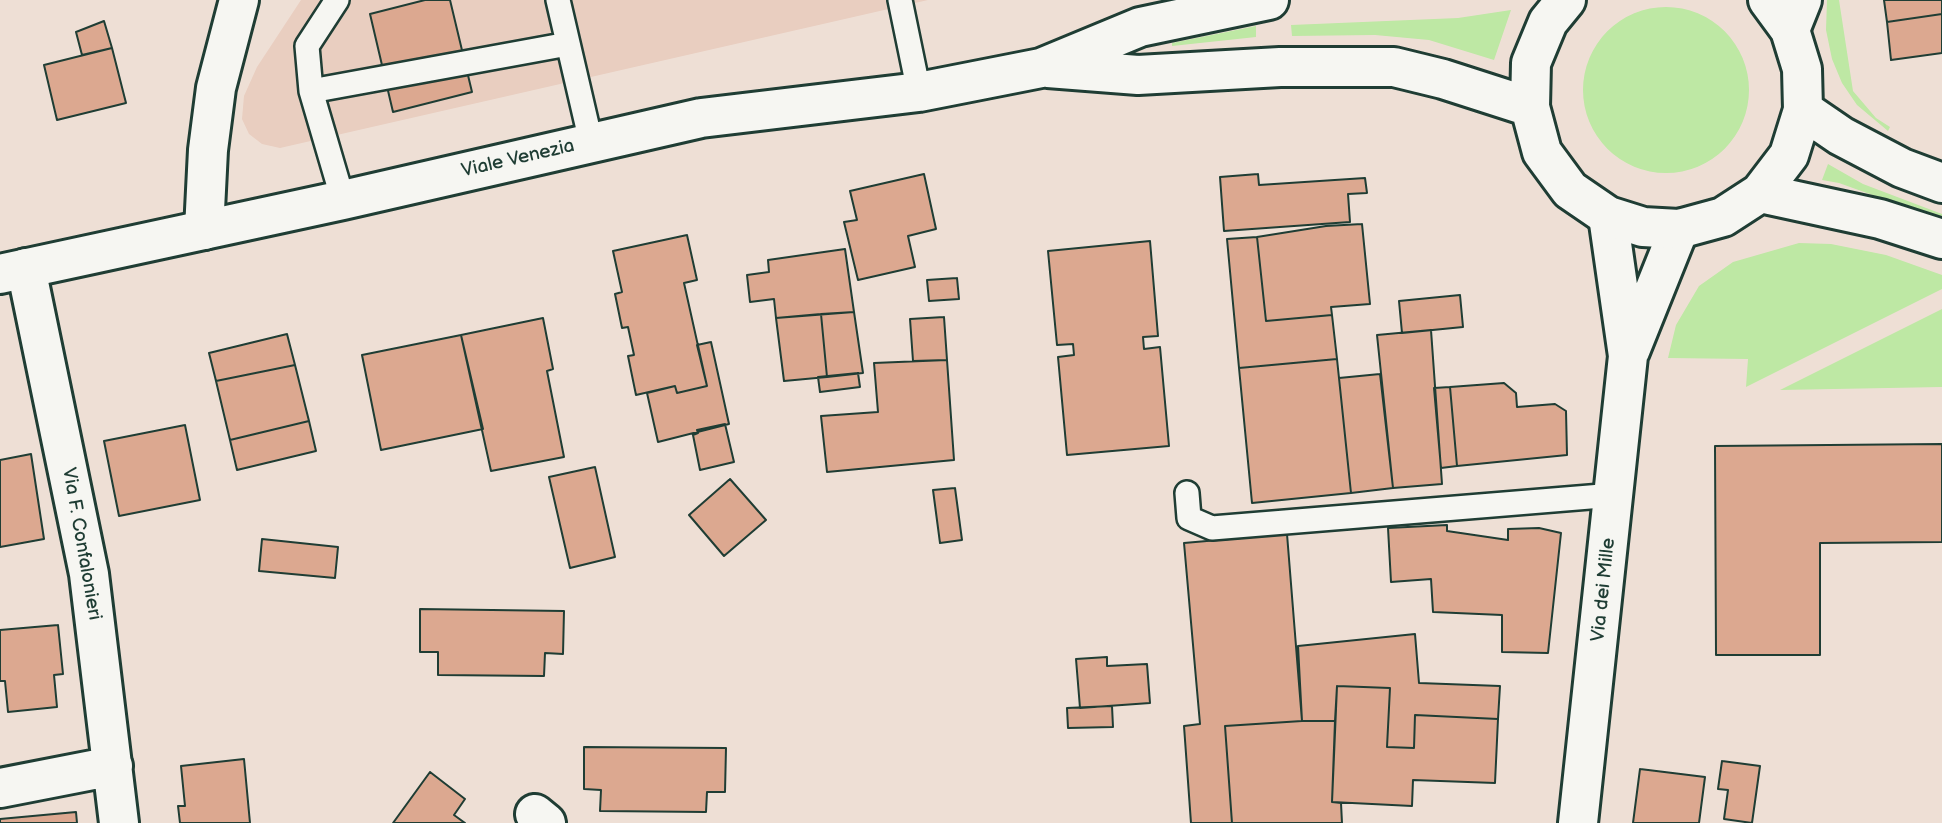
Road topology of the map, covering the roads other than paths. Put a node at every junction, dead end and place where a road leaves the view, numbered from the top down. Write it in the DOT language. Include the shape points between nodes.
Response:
graph roads {
  1 [pos="239,0"];
  2 [pos="337,0"];
  3 [pos="558,0"];
  4 [pos="900,0"];
  5 [pos="1269,0"];
  6 [pos="1566,0"];
  7 [pos="1787,10"];
  8 [pos="568,44"];
  9 [pos="1041,68"];
  10 [pos="311,91"];
  11 [pos="919,92"];
  12 [pos="1530,107"];
  13 [pos="1803,110"];
  14 [pos="591,142"];
  15 [pos="1942,183"];
  16 [pos="1760,193"];
  17 [pos="343,200"];
  18 [pos="1608,216"];
  19 [pos="1679,229"];
  20 [pos="204,230"];
  21 [pos="1942,239"];
  22 [pos="13,271"];
  23 [pos="1628,356"];
  24 [pos="1186,493"];
  25 [pos="1614,495"];
  26 [pos="113,766"];
  27 [pos="0,788"];
  28 [pos="119,823"];
  29 [pos="1578,823"];
  1 -- 20 [label="main road" via="216,88"];
  2 -- 10 [label="lane" via="307,46"];
  3 -- 8 [label="lane"];
  4 -- 11 [label="lane"];
  5 -- 9 [label="main road" via="1140,27"];
  6 -- 12 [label="main road" via="1548,22 1531,63"];
  7 -- 13 [label="main road" via="1802,69"];
  8 -- 10 [label="lane"];
  8 -- 14 [label="lane"];
  9 -- 11 [label="main road, Viale Venezia"];
  9 -- 12 [label="main road" via="1138,75 1280,67 1394,67"];
  10 -- 17 [label="lane"];
  11 -- 14 [label="main road, Viale Venezia" via="701,118"];
  12 -- 18 [label="main road" via="1542,152 1570,190"];
  13 -- 15 [label="main road" via="1841,136"];
  13 -- 16 [label="main road" via="1789,155"];
  14 -- 17 [label="main road, Viale Venezia"];
  16 -- 19 [label="main road" via="1723,217"];
  16 -- 21 [label="main road" via="1880,219"];
  17 -- 20 [label="main road, Viale Venezia"];
  18 -- 19 [label="main road" via="1643,227"];
  18 -- 23 [label="main road"];
  19 -- 23 [label="main road"];
  20 -- 22 [label="main road, Viale Venezia"];
  22 -- 26 [label="main road, Via F. Confalonieri" via="89,574"];
  23 -- 25 [label="main road, Via dei Mille"];
  24 -- 25 [label="lane" via="1189,518 1212,528"];
  25 -- 29 [label="main road, Via dei Mille"];
  26 -- 27 [label="main road"];
  26 -- 28 [label="main road, Via F. Confalonieri"];
}
